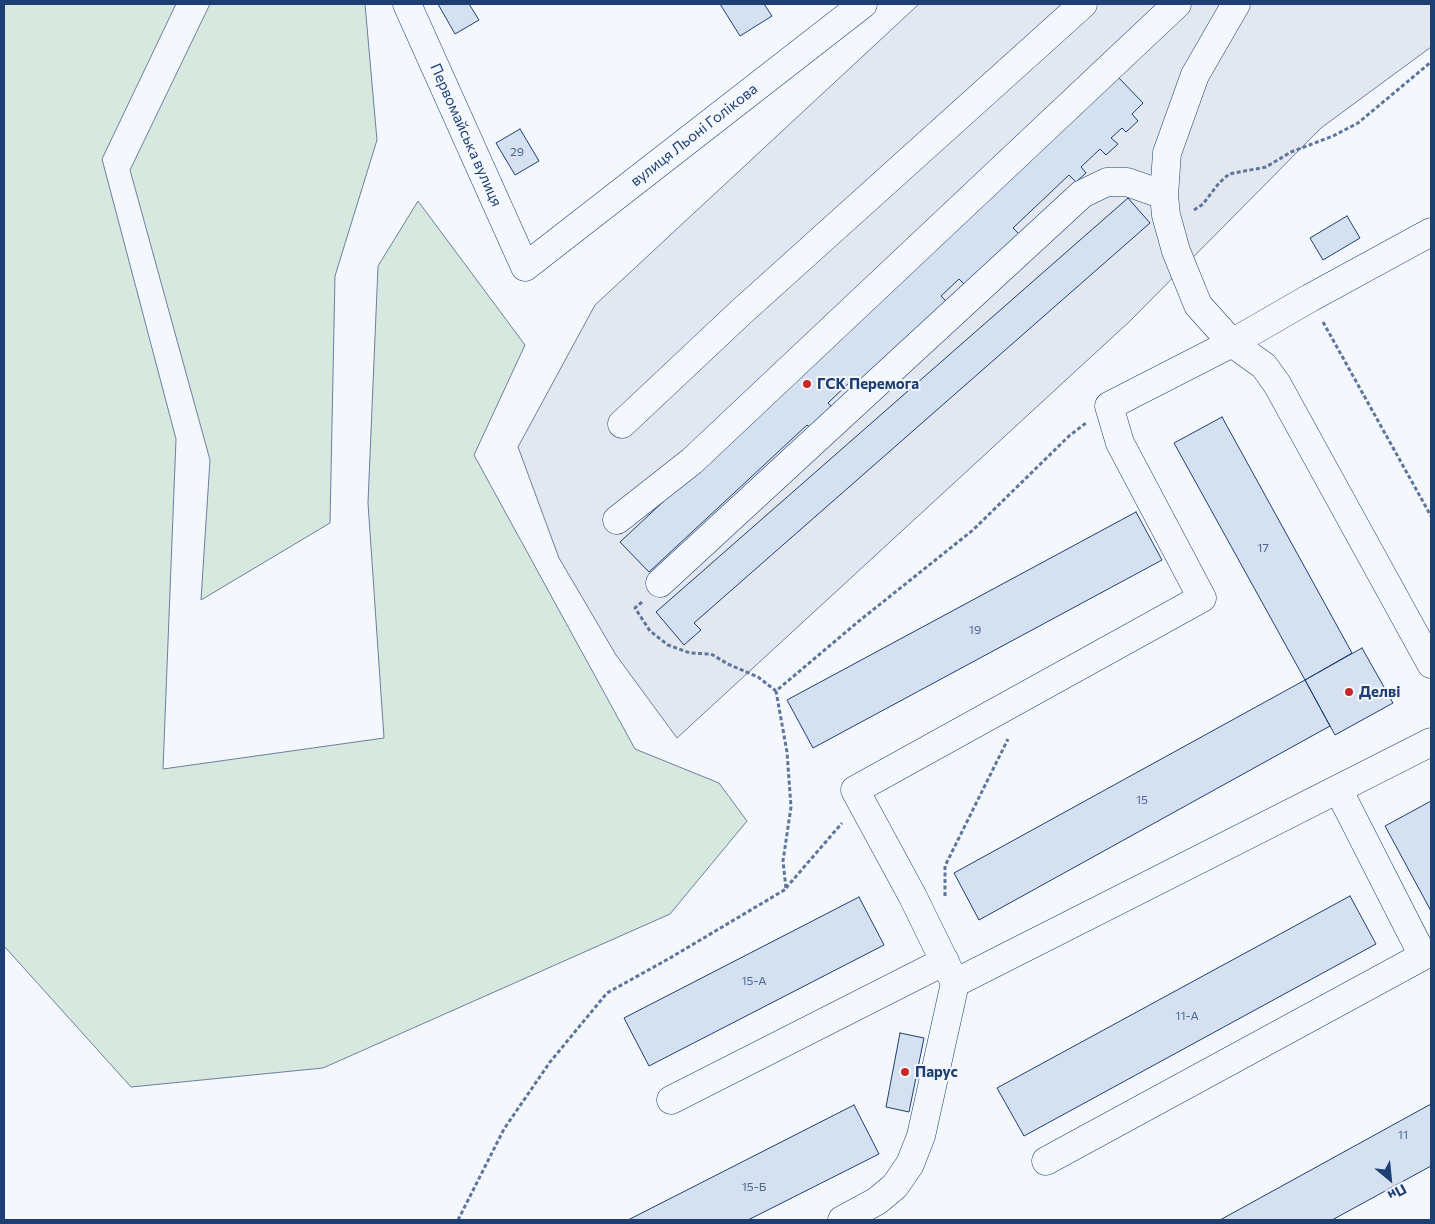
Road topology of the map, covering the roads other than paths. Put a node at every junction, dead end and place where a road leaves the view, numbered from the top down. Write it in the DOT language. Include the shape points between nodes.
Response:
graph roads {
  1 [pos="406,4"];
  2 [pos="863,4"];
  3 [pos="1083,4"];
  4 [pos="1177,4"];
  5 [pos="1236,4"];
  6 [pos="1165,205"];
  7 [pos="1431,232"];
  8 [pos="525,267"];
  9 [pos="1232,343"];
  10 [pos="622,424"];
  11 [pos="617,520"];
  12 [pos="660,583"];
  13 [pos="1431,664"];
  14 [pos="1431,742"];
  15 [pos="1338,789"];
  16 [pos="946,963"];
  17 [pos="671,1100"];
  18 [pos="1046,1161"];
  19 [pos="848,1219"];
  1 -- 8 [label="street, Первомайська вулиця"];
  2 -- 8 [label="street, вулиця Льоні Голікова"];
  3 -- 10 [label="street" via="740,312"];
  4 -- 11 [label="street" via="692,461"];
  5 -- 6 [label="street" via="1196,75 1167,153"];
  6 -- 9 [label="street" via="1176,252 1198,305"];
  6 -- 12 [label="street" via="1127,182 1107,182 1082,194"];
  7 -- 9 [label="street"];
  9 -- 13 [label="street" via="1264,366 1277,384"];
  9 -- 16 [label="street" via="1109,406 1120,443 1202,598 854,790"];
  14 -- 15 [label="street"];
  15 -- 16 [label="street"];
  15 -- 18 [label="street" via="1423,956"];
  16 -- 17 [label="street"];
  16 -- 19 [label="street" via="920,1136 910,1164 895,1186"];
}
